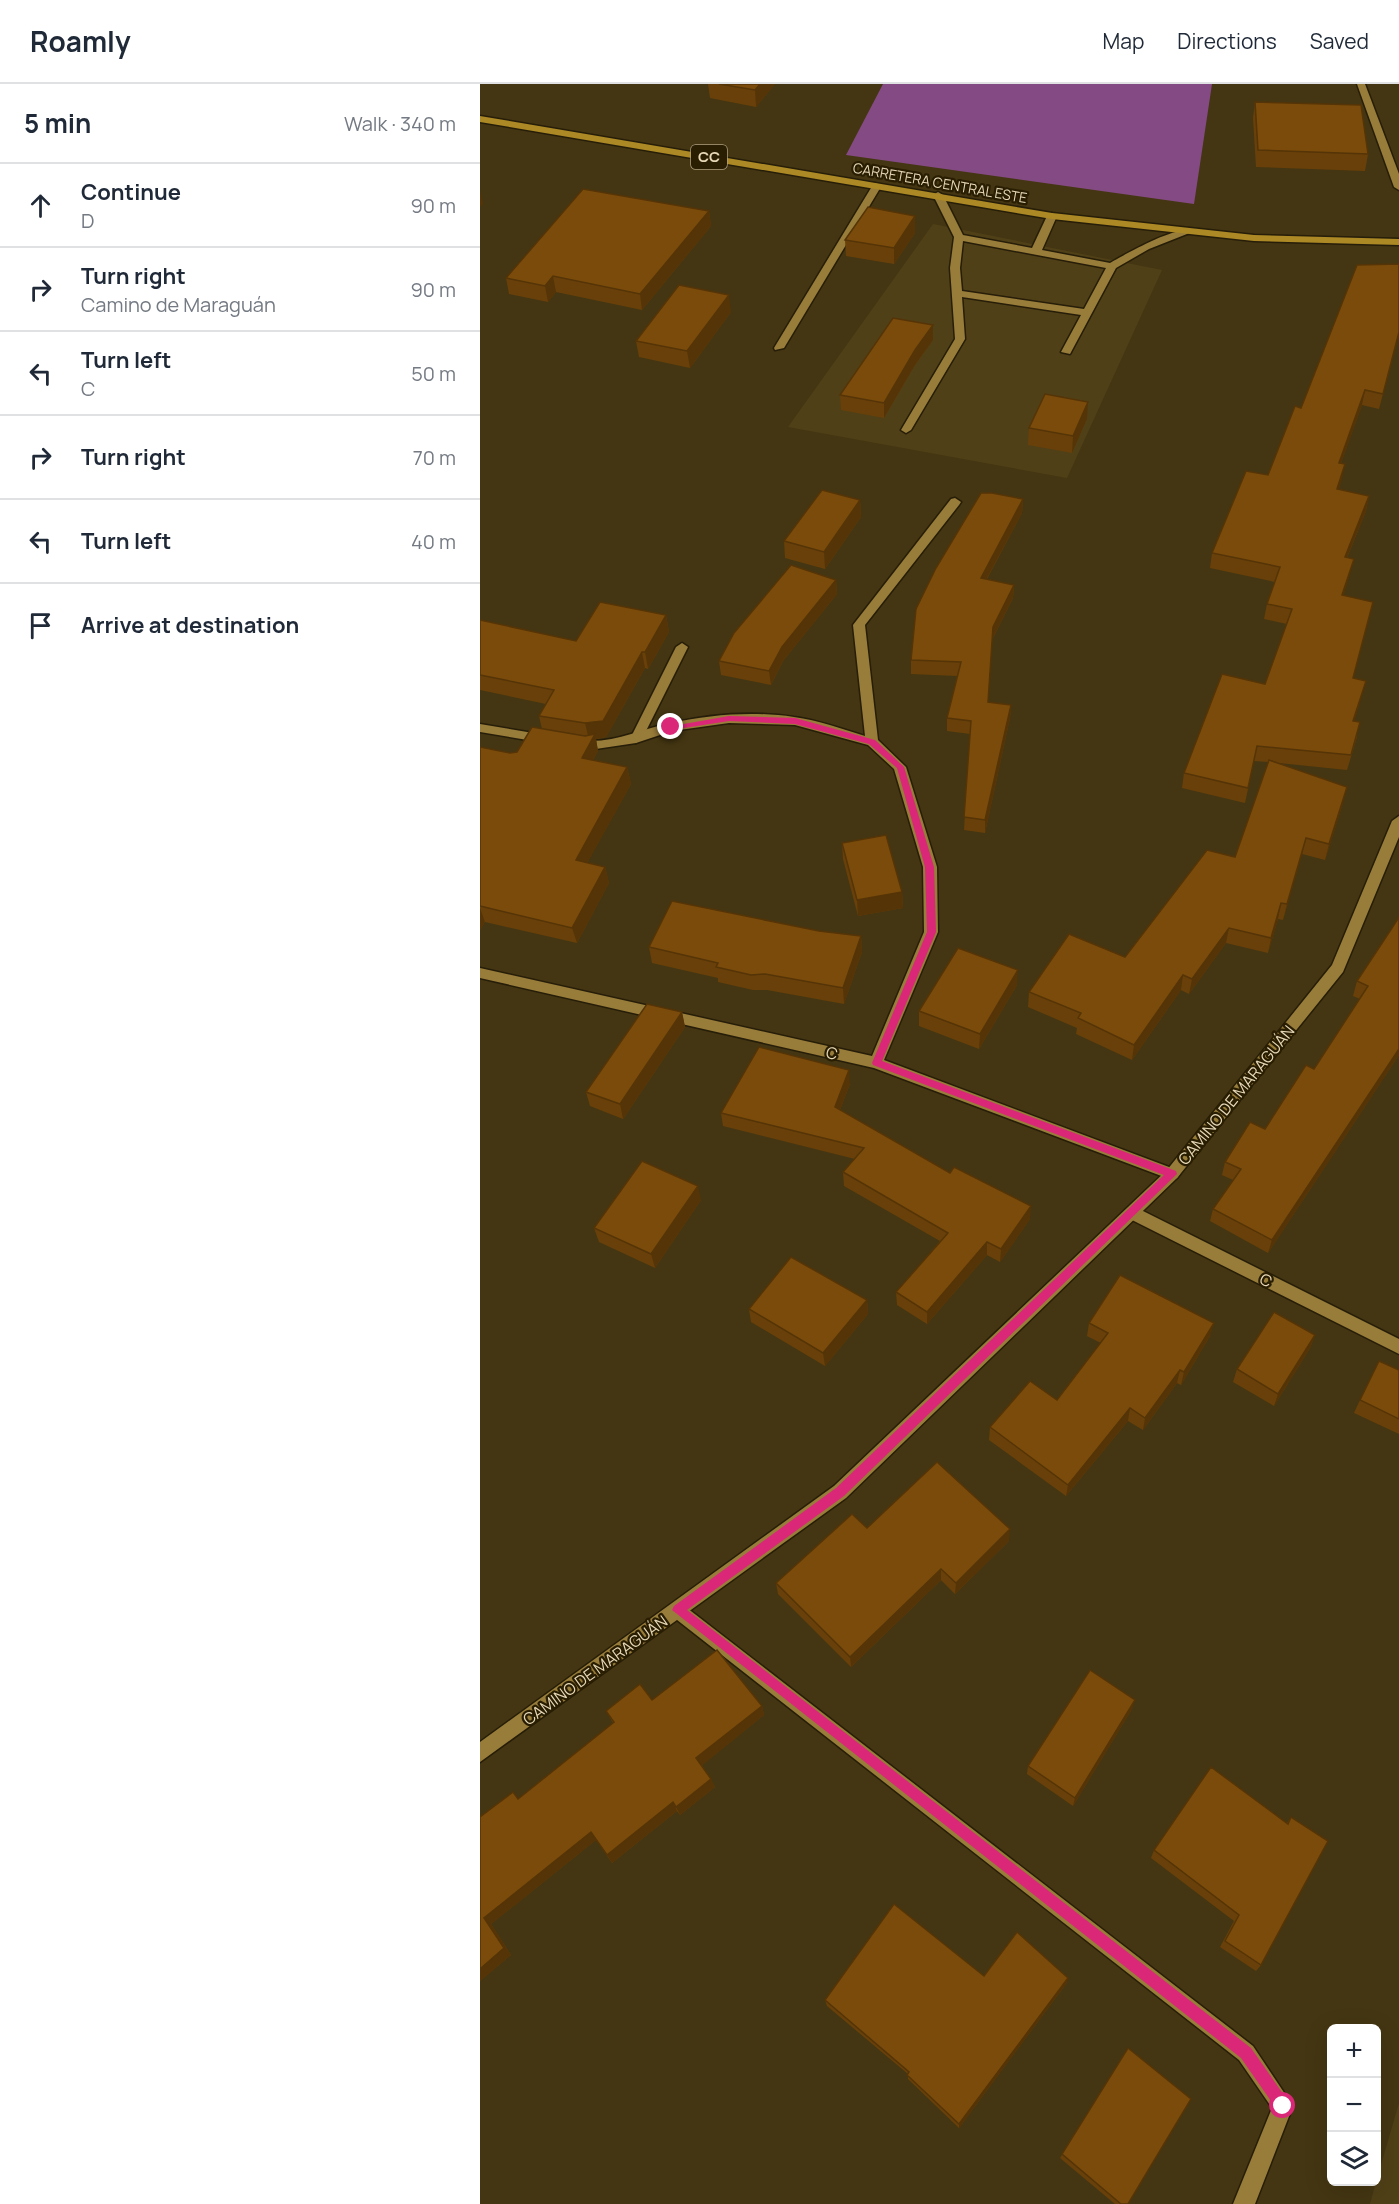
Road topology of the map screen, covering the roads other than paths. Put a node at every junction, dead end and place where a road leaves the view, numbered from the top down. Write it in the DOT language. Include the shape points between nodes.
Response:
graph roads {
  1 [pos="1361,84"];
  2 [pos="480,119"];
  3 [pos="877,185"];
  4 [pos="1399,187"];
  5 [pos="938,195"];
  6 [pos="1052,216"];
  7 [pos="1187,232"];
  8 [pos="959,237"];
  9 [pos="1399,242"];
  10 [pos="1036,251"];
  11 [pos="1112,266"];
  12 [pos="957,293"];
  13 [pos="1087,313"];
  14 [pos="779,348"];
  15 [pos="1066,352"];
  16 [pos="906,430"];
  17 [pos="955,502"];
  18 [pos="682,647"];
  19 [pos="480,728"];
  20 [pos="636,739"];
  21 [pos="872,742"];
  22 [pos="1399,821"];
  23 [pos="480,974"];
  24 [pos="876,1063"];
  25 [pos="1172,1174"];
  26 [pos="1133,1213"];
  27 [pos="1399,1347"];
  28 [pos="678,1610"];
  29 [pos="480,1753"];
  30 [pos="1244,2204"];
  1 -- 4 [label="street"];
  2 -- 3 [label="main road, CARRETERA CENTRAL ESTE / CC"];
  3 -- 5 [label="main road, CARRETERA CENTRAL ESTE / CC"];
  3 -- 14 [label="street"];
  5 -- 6 [label="main road, CARRETERA CENTRAL ESTE / CC"];
  5 -- 8 [label="street"];
  6 -- 7 [label="main road, CARRETERA CENTRAL ESTE / CC"];
  6 -- 10 [label="street"];
  7 -- 9 [label="main road, CARRETERA CENTRAL ESTE / CC"];
  7 -- 11 [label="street" via="1145,247"];
  8 -- 10 [label="street"];
  8 -- 12 [label="street"];
  10 -- 11 [label="street"];
  11 -- 13 [label="street"];
  12 -- 13 [label="street"];
  12 -- 16 [label="street" via="960,339"];
  13 -- 15 [label="street"];
  17 -- 21 [label="street" via="859,625"];
  18 -- 20 [label="street"];
  19 -- 20 [label="street" via="589,746"];
  20 -- 21 [label="street" via="671,727 729,718 795,721"];
  21 -- 24 [label="street" via="900,767 930,867 932,932"];
  22 -- 25 [label="street, CAMINO DE MARAGUÁN" via="1338,968"];
  23 -- 24 [label="street, C"];
  24 -- 25 [label="street, C"];
  25 -- 26 [label="street, CAMINO DE MARAGUÁN"];
  26 -- 27 [label="street, C"];
  26 -- 28 [label="street, CAMINO DE MARAGUÁN" via="840,1492"];
  28 -- 29 [label="street, CAMINO DE MARAGUÁN"];
  28 -- 30 [label="street" via="1246,2053 1283,2106"];
}
